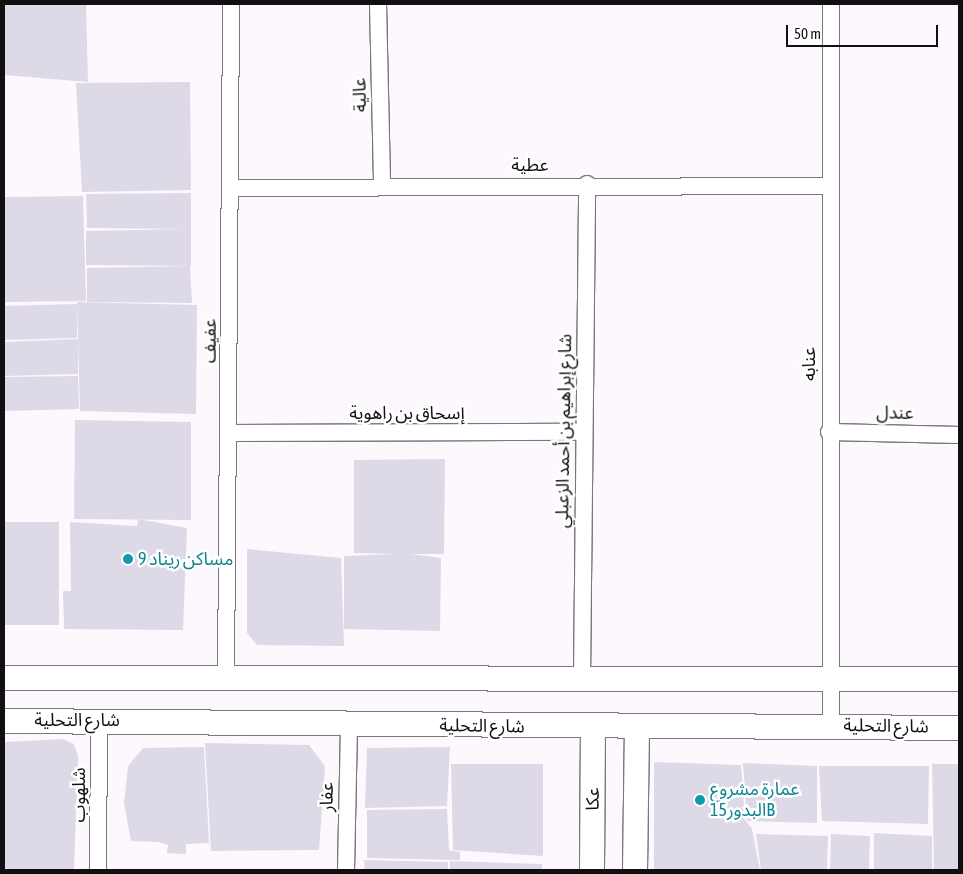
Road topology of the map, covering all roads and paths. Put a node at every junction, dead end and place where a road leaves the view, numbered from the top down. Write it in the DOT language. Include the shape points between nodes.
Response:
graph roads {
  1 [pos="231,4"];
  2 [pos="378,4"];
  3 [pos="831,4"];
  4 [pos="587,184"];
  5 [pos="382,186"];
  6 [pos="830,186"];
  7 [pos="230,188"];
  8 [pos="584,432"];
  9 [pos="830,432"];
  10 [pos="230,433"];
  11 [pos="959,435"];
  12 [pos="4,678"];
  13 [pos="226,678"];
  14 [pos="582,679"];
  15 [pos="830,679"];
  16 [pos="959,679"];
  17 [pos="99,720"];
  18 [pos="4,721"];
  19 [pos="349,725"];
  20 [pos="831,725"];
  21 [pos="593,728"];
  22 [pos="637,728"];
  23 [pos="959,728"];
  24 [pos="98,870"];
  25 [pos="346,870"];
  26 [pos="592,870"];
  27 [pos="635,870"];
  1 -- 7 [label="street, عفيف"];
  2 -- 5 [label="street, عالية"];
  3 -- 6 [label="street, عنابه"];
  4 -- 5 [label="street, عطية"];
  4 -- 6 [label="street, عطية"];
  4 -- 8 [label="street, شارع إبراهيم بن أحمد الزعبلي"];
  5 -- 7 [label="street, عطية"];
  6 -- 9 [label="street, عنابه"];
  7 -- 10 [label="street, عفيف"];
  8 -- 10 [label="street, إسحاق بن راهوية"];
  8 -- 14 [label="street, شارع إبراهيم بن أحمد الزعبلي"];
  9 -- 11 [label="street, عندل"];
  9 -- 15 [label="street, عنابه"];
  10 -- 13 [label="street, عفيف"];
  12 -- 13 [label="street"];
  13 -- 14 [label="street"];
  14 -- 15 [label="street"];
  15 -- 16 [label="street"];
  15 -- 20 [label="street, عنابه"];
  17 -- 18 [label="street, شارع التحلية"];
  17 -- 19 [label="street, شارع التحلية"];
  17 -- 24 [label="street, شلهوب"];
  19 -- 21 [label="street, شارع التحلية"];
  19 -- 25 [label="street, عفار"];
  20 -- 22 [label="street, شارع التحلية" via="679,724"];
  20 -- 23 [label="street, شارع التحلية"];
  21 -- 22 [label="street, شارع التحلية"];
  21 -- 26 [label="street, عكا"];
  22 -- 27 [label="street"];
}
